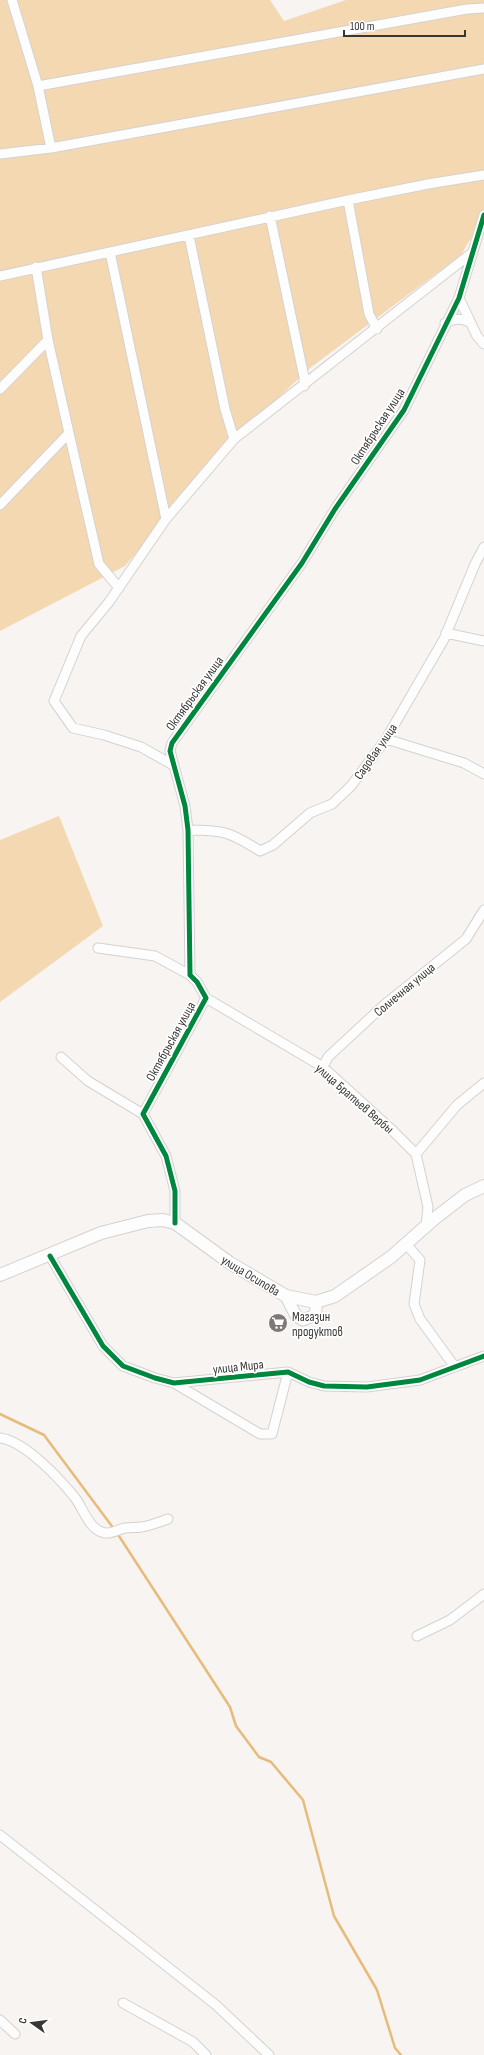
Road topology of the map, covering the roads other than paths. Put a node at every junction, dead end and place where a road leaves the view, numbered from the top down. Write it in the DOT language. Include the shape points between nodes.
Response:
graph roads {
  1 [pos="12,0"];
  2 [pos="484,8"];
  3 [pos="484,69"];
  4 [pos="38,86"];
  5 [pos="51,148"];
  6 [pos="0,154"];
  7 [pos="484,175"];
  8 [pos="348,200"];
  9 [pos="484,215"];
  10 [pos="270,216"];
  11 [pos="190,236"];
  12 [pos="110,252"];
  13 [pos="473,252"];
  14 [pos="36,267"];
  15 [pos="0,276"];
  16 [pos="459,298"];
  17 [pos="445,323"];
  18 [pos="471,323"];
  19 [pos="377,329"];
  20 [pos="48,340"];
  21 [pos="484,344"];
  22 [pos="304,386"];
  23 [pos="0,389"];
  24 [pos="69,433"];
  25 [pos="234,439"];
  26 [pos="0,505"];
  27 [pos="166,519"];
  28 [pos="484,547"];
  29 [pos="119,588"];
  30 [pos="446,633"];
  31 [pos="484,642"];
  32 [pos="386,739"];
  33 [pos="173,765"];
  34 [pos="484,774"];
  35 [pos="188,830"];
  36 [pos="484,910"];
  37 [pos="98,948"];
  38 [pos="190,975"];
  39 [pos="206,998"];
  40 [pos="62,1057"];
  41 [pos="323,1067"];
  42 [pos="484,1083"];
  43 [pos="143,1114"];
  44 [pos="416,1154"];
  45 [pos="484,1186"];
  46 [pos="175,1224"];
  47 [pos="426,1226"];
  48 [pos="406,1244"];
  49 [pos="50,1256"];
  50 [pos="0,1275"];
  51 [pos="286,1296"];
  52 [pos="316,1302"];
  53 [pos="484,1356"];
  54 [pos="455,1366"];
  55 [pos="288,1372"];
  56 [pos="174,1383"];
  57 [pos="0,1438"];
  58 [pos="168,1519"];
  59 [pos="484,1594"];
  60 [pos="417,1636"];
  61 [pos="0,1835"];
  62 [pos="123,2003"];
  63 [pos="0,2020"];
  64 [pos="15,2034"];
  65 [pos="206,2055"];
  66 [pos="269,2055"];
  1 -- 4 [label="street"];
  2 -- 4 [label="street" via="459,10"];
  3 -- 5 [label="street"];
  4 -- 5 [label="street"];
  5 -- 6 [label="street"];
  7 -- 8 [label="street"];
  8 -- 10 [label="street"];
  8 -- 19 [label="street" via="369,314"];
  9 -- 13 [label="street, Октябрьская улица"];
  10 -- 11 [label="street"];
  10 -- 22 [label="street"];
  11 -- 12 [label="street"];
  11 -- 25 [label="street" via="225,409"];
  12 -- 14 [label="street"];
  12 -- 27 [label="street"];
  13 -- 16 [label="street, Октябрьская улица"];
  13 -- 19 [label="street"];
  14 -- 15 [label="street"];
  14 -- 20 [label="street"];
  16 -- 17 [label="street, Октябрьская улица"];
  16 -- 18 [label="street"];
  17 -- 18 [label="street" via="455,318"];
  17 -- 33 [label="street, Октябрьская улица" via="404,410 335,509 302,563 172,743 170,751"];
  18 -- 21 [label="street"];
  19 -- 22 [label="street"];
  20 -- 23 [label="street"];
  20 -- 24 [label="street"];
  22 -- 25 [label="street"];
  24 -- 26 [label="street"];
  24 -- 29 [label="street" via="99,564"];
  25 -- 27 [label="street"];
  27 -- 29 [label="street"];
  28 -- 30 [label="street, Садовая улица"];
  29 -- 33 [label="street" via="80,636 54,701 73,728 104,734 141,747"];
  30 -- 31 [label="street"];
  30 -- 32 [label="street, Садовая улица"];
  32 -- 34 [label="street" via="464,763"];
  32 -- 35 [label="street, Садовая улица" via="351,786 332,804 310,813 273,845 260,851 232,834 216,830"];
  33 -- 35 [label="street, Октябрьская улица" via="186,806"];
  35 -- 38 [label="street, Октябрьская улица"];
  36 -- 41 [label="street, Солнечная улица" via="466,939 384,1005 328,1057"];
  37 -- 38 [label="street" via="155,956"];
  38 -- 39 [label="street, Октябрьская улица"];
  39 -- 41 [label="street, улица Братьев Вербы"];
  39 -- 43 [label="street, Октябрьская улица"];
  40 -- 43 [label="street" via="88,1081"];
  41 -- 44 [label="street, улица Братьев Вербы"];
  42 -- 44 [label="street" via="457,1105"];
  43 -- 46 [label="street" via="166,1156 175,1191"];
  44 -- 47 [label="street" via="428,1207"];
  45 -- 47 [label="main road, улица Осипова" via="465,1195"];
  46 -- 49 [label="main road, улица Осипова" via="155,1220 126,1225 101,1233"];
  46 -- 51 [label="main road, улица Осипова" via="230,1263"];
  47 -- 48 [label="main road, улица Осипова"];
  48 -- 52 [label="main road, улица Осипова" via="335,1296"];
  48 -- 54 [label="street" via="420,1260 414,1304 420,1319"];
  49 -- 50 [label="main road, улица Осипова"];
  49 -- 56 [label="street, улица Мира" via="103,1346 124,1366"];
  51 -- 52 [label="main road, улица Осипова"];
  51 -- 52 [label="street" via="296,1316 303,1320 313,1316"];
  53 -- 54 [label="street"];
  54 -- 55 [label="street" via="420,1380 367,1387 324,1386"];
  55 -- 56 [label="street, улица Мира"];
  55 -- 56 [label="street" via="272,1434 260,1434"];
  57 -- 58 [label="street" via="23,1449 56,1475 92,1524 102,1533 141,1527"];
  59 -- 60 [label="street" via="450,1620"];
  61 -- 66 [label="street" via="216,2005"];
  62 -- 65 [label="street" via="193,2042"];
  63 -- 64 [label="street"];
}
